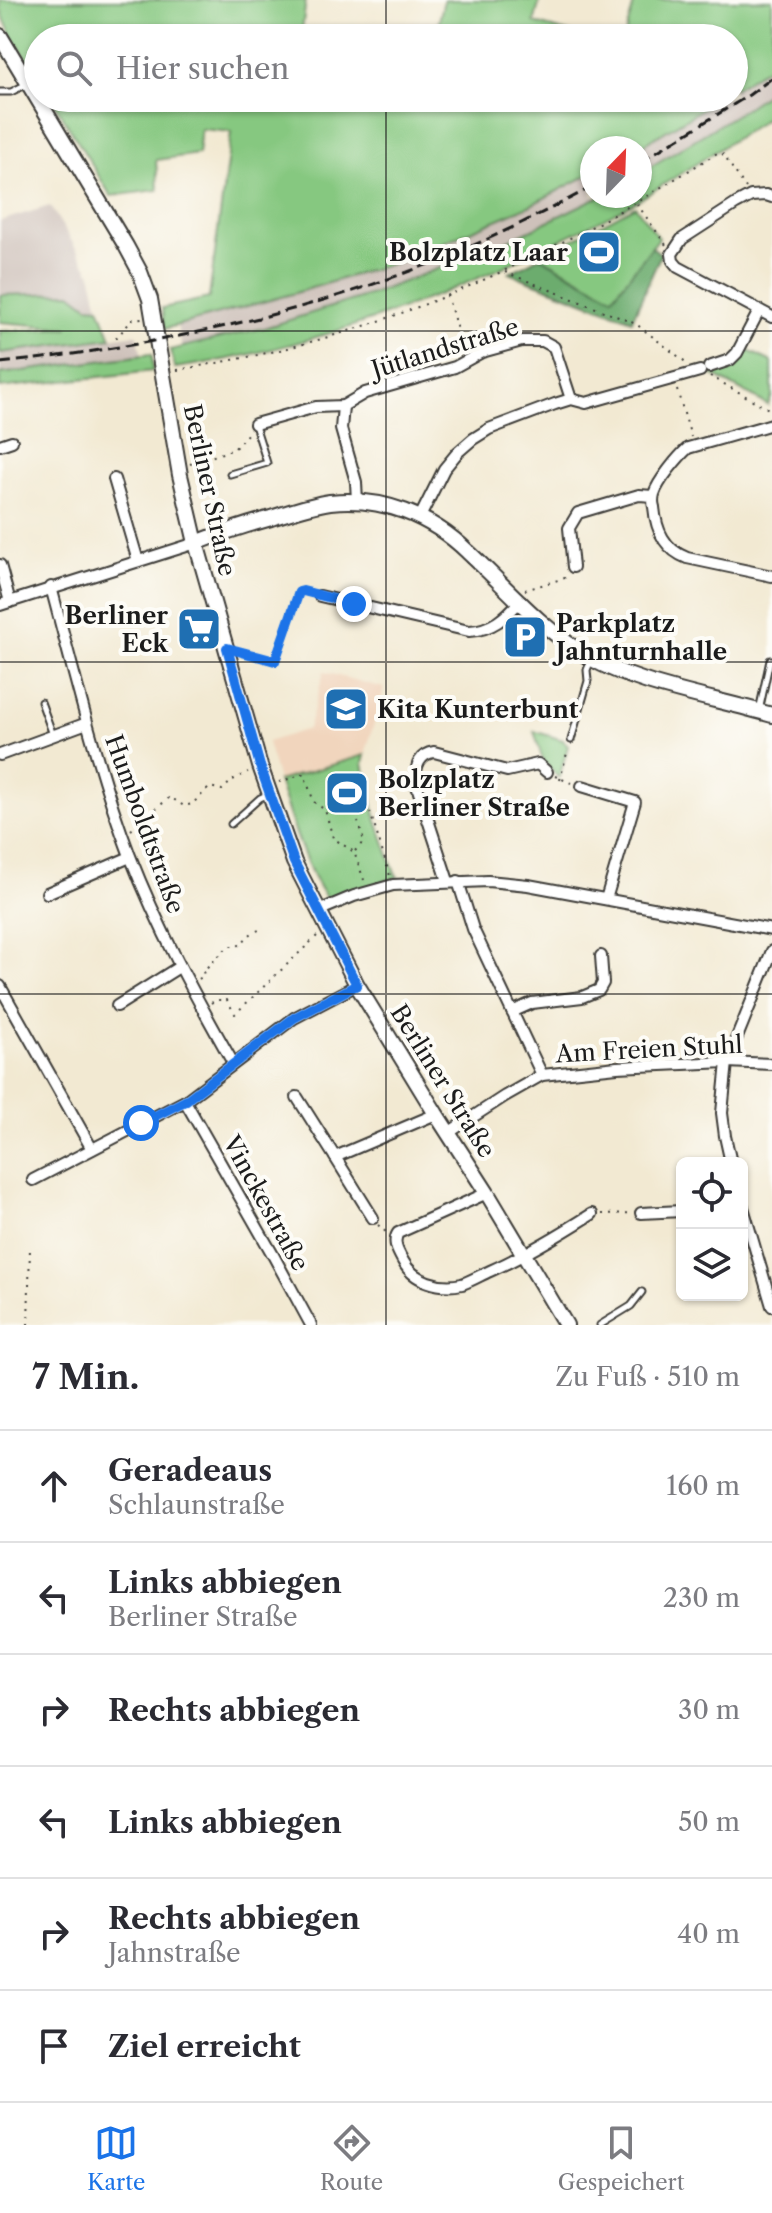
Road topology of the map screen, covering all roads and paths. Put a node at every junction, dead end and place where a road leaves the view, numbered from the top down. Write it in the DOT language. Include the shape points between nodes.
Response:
graph roads {
  1 [pos="0,36"];
  2 [pos="24,79"];
  3 [pos="24,86"];
  4 [pos="0,92"];
  5 [pos="44,112"];
  6 [pos="652,193"];
  7 [pos="751,196"];
  8 [pos="772,197"];
  9 [pos="626,208"];
  10 [pos="640,208"];
  11 [pos="672,254"];
  12 [pos="504,271"];
  13 [pos="446,294"];
  14 [pos="759,311"];
  15 [pos="772,317"];
  16 [pos="133,319"];
  17 [pos="116,338"];
  18 [pos="466,362"];
  19 [pos="704,369"];
  20 [pos="164,373"];
  21 [pos="673,378"];
  22 [pos="571,399"];
  23 [pos="343,406"];
  24 [pos="772,411"];
  25 [pos="255,424"];
  26 [pos="772,424"];
  27 [pos="12,441"];
  28 [pos="0,445"];
  29 [pos="693,446"];
  30 [pos="178,466"];
  31 [pos="230,474"];
  32 [pos="114,479"];
  33 [pos="653,496"];
  34 [pos="357,501"];
  35 [pos="420,517"];
  36 [pos="196,543"];
  37 [pos="138,561"];
  38 [pos="0,565"];
  39 [pos="573,567"];
  40 [pos="772,576"];
  41 [pos="51,587"];
  42 [pos="320,596"];
  43 [pos="516,598"];
  44 [pos="5,603"];
  45 [pos="227,648"];
  46 [pos="592,659"];
  47 [pos="772,660"];
  48 [pos="41,702"];
  49 [pos="765,713"];
  50 [pos="87,723"];
  51 [pos="53,736"];
  52 [pos="571,740"];
  53 [pos="0,755"];
  54 [pos="260,766"];
  55 [pos="547,772"];
  56 [pos="560,780"];
  57 [pos="582,786"];
  58 [pos="268,790"];
  59 [pos="370,812"];
  60 [pos="358,822"];
  61 [pos="231,824"];
  62 [pos="124,836"];
  63 [pos="354,852"];
  64 [pos="130,857"];
  65 [pos="453,881"];
  66 [pos="393,885"];
  67 [pos="367,892"];
  68 [pos="47,893"];
  69 [pos="606,899"];
  70 [pos="318,911"];
  71 [pos="326,926"];
  72 [pos="259,930"];
  73 [pos="772,930"];
  74 [pos="772,951"];
  75 [pos="601,956"];
  76 [pos="179,967"];
  77 [pos="189,985"];
  78 [pos="357,985"];
  79 [pos="0,986"];
  80 [pos="117,1006"];
  81 [pos="203,1009"];
  82 [pos="512,1012"];
  83 [pos="727,1062"];
  84 [pos="233,1063"];
  85 [pos="772,1064"];
  86 [pos="542,1075"];
  87 [pos="297,1097"];
  88 [pos="185,1101"];
  89 [pos="436,1114"];
  90 [pos="448,1133"];
  91 [pos="92,1149"];
  92 [pos="335,1157"];
  93 [pos="730,1157"];
  94 [pos="33,1180"];
  95 [pos="487,1193"];
  96 [pos="676,1211"];
  97 [pos="641,1213"];
  98 [pos="592,1214"];
  99 [pos="373,1218"];
  100 [pos="748,1222"];
  101 [pos="394,1238"];
  102 [pos="30,1247"];
  103 [pos="524,1256"];
  104 [pos="767,1268"];
  105 [pos="642,1292"];
  106 [pos="772,1306"];
  107 [pos="28,1325"];
  108 [pos="311,1325"];
  109 [pos="566,1325"];
  110 [pos="600,1325"];
  1 -- 2 [label="street, Berliner Straße"];
  3 -- 4 [label="lane"];
  5 -- 20 [label="street, Berliner Straße" via="140,272"];
  6 -- 7 [label="path" via="719,153"];
  7 -- 8 [label="street"];
  7 -- 11 [label="street" via="682,239"];
  9 -- 12 [label="path"];
  10 -- 11 [label="path"];
  11 -- 14 [label="street" via="678,267"];
  12 -- 13 [label="path"];
  12 -- 19 [label="path" via="636,324"];
  13 -- 18 [label="path"];
  13 -- 20 [label="path" via="316,341"];
  14 -- 15 [label="street"];
  14 -- 19 [label="street" via="737,353"];
  16 -- 17 [label="path"];
  18 -- 22 [label="street, Jütlandstraße" via="522,341 543,341 554,347"];
  18 -- 23 [label="street, Jütlandstraße" via="365,393"];
  19 -- 21 [label="street"];
  19 -- 24 [label="path"];
  20 -- 30 [label="street, Berliner Straße"];
  21 -- 22 [label="street" via="586,403"];
  21 -- 29 [label="path"];
  22 -- 35 [label="street" via="473,439 444,469"];
  23 -- 25 [label="street, Jütlandstraße" via="316,407"];
  23 -- 34 [label="street" via="341,429"];
  25 -- 30 [label="path" via="234,449"];
  25 -- 31 [label="lane" via="267,463"];
  26 -- 29 [label="street"];
  27 -- 28 [label="street"];
  29 -- 33 [label="street" via="681,454"];
  30 -- 36 [label="street, Berliner Straße"];
  32 -- 37 [label="street"];
  33 -- 39 [label="street" via="639,495 578,513 569,528"];
  33 -- 40 [label="street" via="655,525 676,554"];
  34 -- 35 [label="street"];
  34 -- 36 [label="street" via="307,507"];
  35 -- 43 [label="street" via="466,549"];
  36 -- 37 [label="street"];
  36 -- 45 [label="street, Berliner Straße"];
  37 -- 41 [label="street"];
  38 -- 44 [label="street"];
  39 -- 43 [label="path" via="572,576"];
  41 -- 44 [label="street"];
  41 -- 50 [label="street, Humboldtstraße"];
  42 -- 43 [label="street" via="469,631 504,619"];
  42 -- 45 [label="path" via="299,592 275,661"];
  43 -- 46 [label="street"];
  45 -- 54 [label="street, Berliner Straße"];
  46 -- 49 [label="street" via="627,675"];
  46 -- 52 [label="lane"];
  47 -- 49 [label="lane"];
  48 -- 51 [label="lane"];
  50 -- 51 [label="street"];
  50 -- 62 [label="street, Humboldtstraße"];
  51 -- 53 [label="street"];
  52 -- 56 [label="path"];
  54 -- 58 [label="street, Berliner Straße"];
  54 -- 62 [label="path" via="222,790 210,787 192,804 184,806 170,797"];
  55 -- 56 [label="path"];
  55 -- 65 [label="street" via="538,764 507,771 434,752 421,758 415,780"];
  56 -- 57 [label="path"];
  57 -- 69 [label="street" via="635,802"];
  58 -- 61 [label="lane"];
  58 -- 63 [label="path" via="304,774 314,802 325,810 333,838"];
  58 -- 70 [label="street, Berliner Straße"];
  59 -- 66 [label="path"];
  60 -- 63 [label="path" via="364,841"];
  62 -- 64 [label="street, Humboldtstraße"];
  63 -- 67 [label="path"];
  64 -- 68 [label="street"];
  64 -- 76 [label="street, Humboldtstraße"];
  65 -- 66 [label="street"];
  65 -- 69 [label="street" via="528,885"];
  65 -- 82 [label="street"];
  66 -- 67 [label="street"];
  67 -- 70 [label="street"];
  69 -- 73 [label="street"];
  70 -- 71 [label="street, Berliner Straße"];
  71 -- 78 [label="street, Berliner Straße"];
  71 -- 81 [label="path" via="235,1014 227,1000"];
  72 -- 77 [label="path" via="238,946 229,946"];
  74 -- 83 [label="street"];
  75 -- 82 [label="street" via="599,990"];
  76 -- 77 [label="street, Humboldtstraße"];
  76 -- 80 [label="street"];
  77 -- 81 [label="street, Humboldtstraße"];
  78 -- 84 [label="street" via="294,1018"];
  78 -- 89 [label="street, Berliner Straße"];
  79 -- 91 [label="street"];
  81 -- 84 [label="street, Humboldtstraße"];
  82 -- 86 [label="street"];
  83 -- 85 [label="street, Am Freien Stuhl"];
  83 -- 86 [label="street, Am Freien Stuhl"];
  83 -- 93 [label="street" via="722,1113"];
  84 -- 88 [label="street"];
  86 -- 90 [label="street, Am Freien Stuhl"];
  87 -- 92 [label="street"];
  88 -- 91 [label="street"];
  88 -- 108 [label="street, Vinckestraße"];
  89 -- 90 [label="street, Berliner Straße"];
  89 -- 92 [label="street"];
  90 -- 95 [label="street, Berliner Straße"];
  91 -- 94 [label="street"];
  92 -- 99 [label="street"];
  95 -- 101 [label="street"];
  95 -- 103 [label="street, Berliner Straße"];
  96 -- 97 [label="street"];
  97 -- 98 [label="path"];
  98 -- 103 [label="street"];
  99 -- 101 [label="path"];
  100 -- 104 [label="street"];
  101 -- 103 [label="street" via="415,1277 443,1284 463,1283"];
  102 -- 107 [label="path"];
  103 -- 109 [label="street, Berliner Straße"];
  104 -- 106 [label="street"];
  105 -- 110 [label="lane" via="631,1306"];
}
